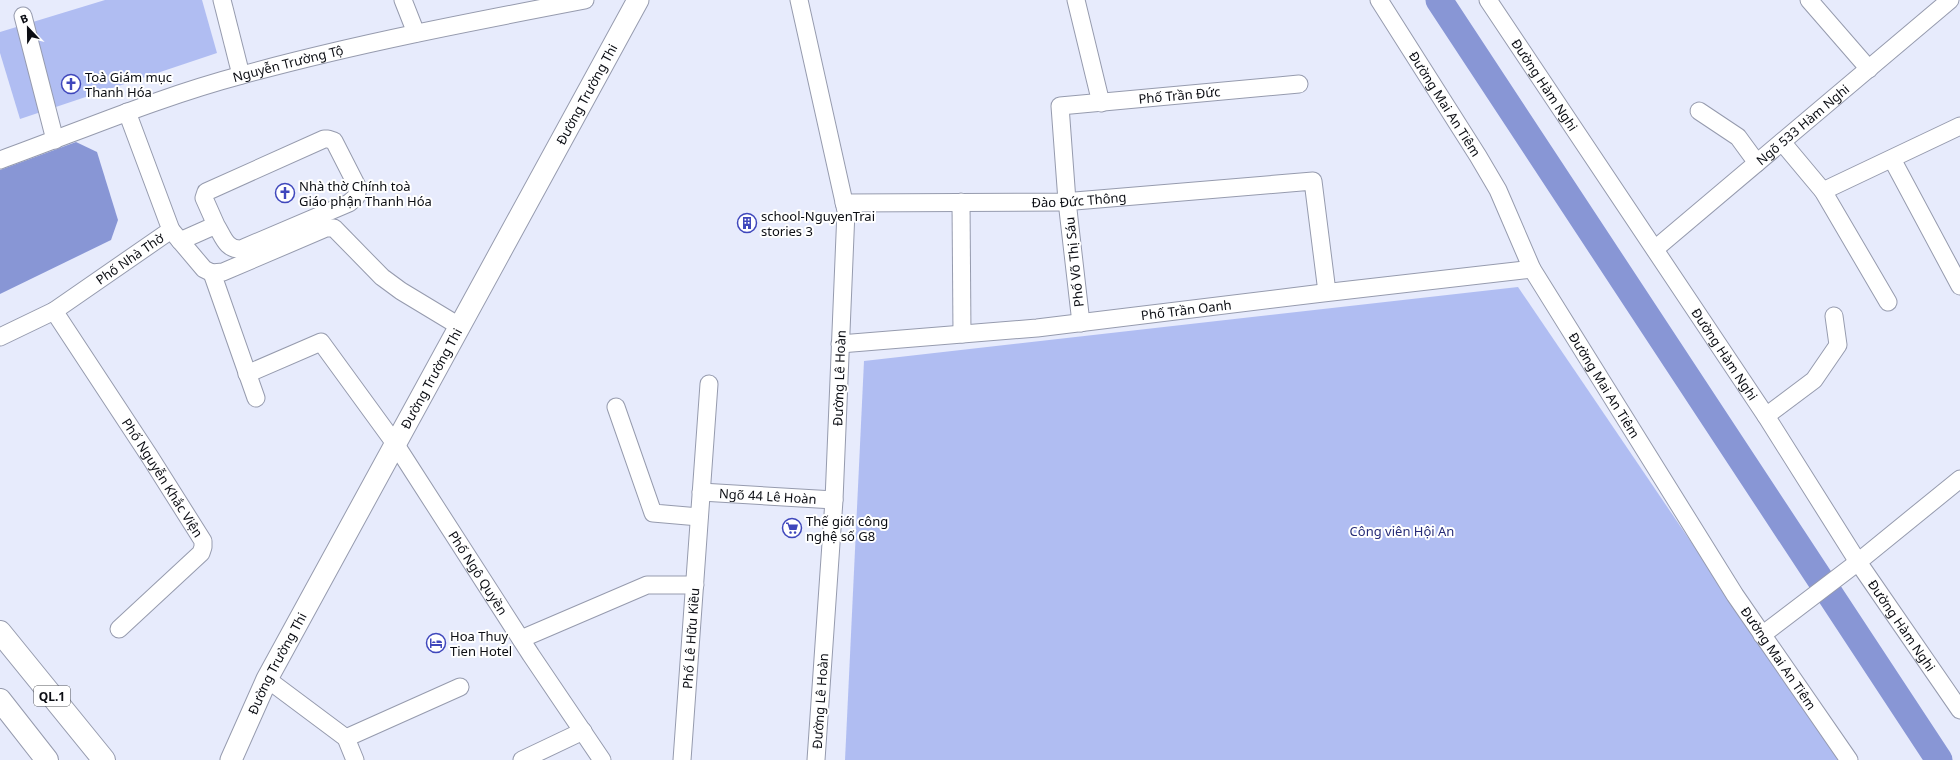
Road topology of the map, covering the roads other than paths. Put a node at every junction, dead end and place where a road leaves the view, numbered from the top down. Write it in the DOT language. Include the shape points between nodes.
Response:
graph roads {
  1 [pos="222,0"];
  2 [pos="403,0"];
  3 [pos="585,0"];
  4 [pos="638,0"];
  5 [pos="799,0"];
  6 [pos="1076,0"];
  7 [pos="1379,0"];
  8 [pos="1488,0"];
  9 [pos="1809,0"];
  10 [pos="1950,0"];
  11 [pos="23,16"];
  12 [pos="416,33"];
  13 [pos="1869,68"];
  14 [pos="241,75"];
  15 [pos="1299,84"];
  16 [pos="1101,103"];
  17 [pos="1060,106"];
  18 [pos="1699,111"];
  19 [pos="127,112"];
  20 [pos="1960,126"];
  21 [pos="55,140"];
  22 [pos="1782,142"];
  23 [pos="1892,159"];
  24 [pos="0,160"];
  25 [pos="1757,163"];
  26 [pos="1823,191"];
  27 [pos="1067,201"];
  28 [pos="961,202"];
  29 [pos="844,203"];
  30 [pos="216,225"];
  31 [pos="176,235"];
  32 [pos="1655,249"];
  33 [pos="1532,269"];
  34 [pos="212,273"];
  35 [pos="1960,286"];
  36 [pos="1327,292"];
  37 [pos="1888,302"];
  38 [pos="54,311"];
  39 [pos="1834,316"];
  40 [pos="1080,323"];
  41 [pos="459,326"];
  42 [pos="962,334"];
  43 [pos="0,337"];
  44 [pos="840,344"];
  45 [pos="248,374"];
  46 [pos="709,384"];
  47 [pos="256,398"];
  48 [pos="616,407"];
  49 [pos="1766,416"];
  50 [pos="396,445"];
  51 [pos="1960,479"];
  52 [pos="701,492"];
  53 [pos="834,500"];
  54 [pos="699,517"];
  55 [pos="1858,562"];
  56 [pos="695,584"];
  57 [pos="119,629"];
  58 [pos="0,632"];
  59 [pos="1762,635"];
  60 [pos="521,639"];
  61 [pos="267,679"];
  62 [pos="460,687"];
  63 [pos="0,700"];
  64 [pos="1959,707"];
  65 [pos="582,731"];
  66 [pos="346,738"];
  67 [pos="47,760"];
  68 [pos="104,760"];
  69 [pos="231,760"];
  70 [pos="355,760"];
  71 [pos="522,760"];
  72 [pos="602,760"];
  73 [pos="682,760"];
  74 [pos="816,760"];
  75 [pos="1848,760"];
  1 -- 14 [label="street"];
  2 -- 12 [label="street"];
  3 -- 12 [label="street, Nguyễn Trường Tộ"];
  4 -- 41 [label="main road, Đường Trường Thi"];
  5 -- 29 [label="street, Đường Lê Hoàn"];
  6 -- 16 [label="street"];
  7 -- 33 [label="street, Đường Mai An Tiêm" via="1498,190"];
  8 -- 32 [label="street, Đường Hàm Nghi"];
  9 -- 13 [label="street"];
  10 -- 13 [label="street, Ngõ 533 Hàm Nghi"];
  11 -- 21 [label="street"];
  12 -- 14 [label="street, Nguyễn Trường Tộ"];
  13 -- 22 [label="street, Ngõ 533 Hàm Nghi"];
  14 -- 19 [label="street, Nguyễn Trường Tộ"];
  15 -- 16 [label="street, Phố Trần Đức"];
  16 -- 17 [label="street, Phố Trần Đức"];
  17 -- 27 [label="street, Phố Võ Thị Sáu"];
  18 -- 25 [label="street" via="1738,137"];
  19 -- 21 [label="street, Nguyễn Trường Tộ"];
  19 -- 31 [label="street, Phố Nhà Thờ"];
  20 -- 23 [label="street"];
  21 -- 24 [label="street, Nguyễn Trường Tộ"];
  22 -- 25 [label="street, Ngõ 533 Hàm Nghi"];
  22 -- 26 [label="street"];
  23 -- 26 [label="street"];
  23 -- 35 [label="street"];
  25 -- 32 [label="street, Ngõ 533 Hàm Nghi"];
  26 -- 37 [label="street"];
  27 -- 28 [label="street, Đào Đức Thông"];
  27 -- 36 [label="street, Đào Đức Thông" via="1313,181"];
  27 -- 40 [label="street, Phố Võ Thị Sáu"];
  28 -- 29 [label="street, Đào Đức Thông"];
  28 -- 42 [label="street"];
  29 -- 44 [label="street, Đường Lê Hoàn" via="846,211"];
  30 -- 30 [label="street" via="204,198 206,192 324,139 334,141 358,188 356,197 349,203 241,249 228,246"];
  30 -- 31 [label="street"];
  31 -- 34 [label="street" via="204,269"];
  31 -- 38 [label="street, Phố Nhà Thờ"];
  32 -- 49 [label="street, Đường Hàm Nghi"];
  33 -- 36 [label="street, Phố Trần Oanh"];
  33 -- 59 [label="street, Đường Mai An Tiêm"];
  34 -- 41 [label="street" via="223,272 326,228 334,228 382,277 400,291"];
  34 -- 45 [label="street"];
  36 -- 40 [label="street, Phố Trần Oanh"];
  38 -- 43 [label="street, Phố Nhà Thờ"];
  38 -- 57 [label="street, Phố Nguyễn Khắc Viện" via="203,541 201,553"];
  39 -- 49 [label="street" via="1838,345 1814,380"];
  40 -- 42 [label="street, Phố Trần Oanh"];
  41 -- 50 [label="main road, Đường Trường Thi"];
  42 -- 44 [label="street, Phố Trần Oanh"];
  44 -- 53 [label="street, Đường Lê Hoàn"];
  45 -- 47 [label="street"];
  45 -- 50 [label="street, Phố Ngô Quyền" via="321,342"];
  46 -- 52 [label="street, Phố Lê Hữu Kiều"];
  48 -- 54 [label="street" via="653,512"];
  49 -- 55 [label="street, Đường Hàm Nghi"];
  50 -- 60 [label="street, Phố Ngô Quyền"];
  50 -- 61 [label="main road, Đường Trường Thi"];
  51 -- 55 [label="street"];
  52 -- 53 [label="street, Ngõ 44 Lê Hoàn"];
  52 -- 54 [label="street, Phố Lê Hữu Kiều"];
  53 -- 74 [label="street, Đường Lê Hoàn"];
  54 -- 56 [label="street, Phố Lê Hữu Kiều"];
  55 -- 59 [label="street"];
  55 -- 64 [label="street, Đường Hàm Nghi"];
  56 -- 60 [label="street" via="647,585"];
  56 -- 73 [label="street, Phố Lê Hữu Kiều"];
  58 -- 68 [label="highway, QL.1"];
  59 -- 75 [label="street, Đường Mai An Tiêm"];
  60 -- 65 [label="street, Phố Ngô Quyền"];
  61 -- 66 [label="street"];
  61 -- 69 [label="main road, Đường Trường Thi"];
  62 -- 66 [label="street"];
  63 -- 67 [label="highway"];
  65 -- 71 [label="street"];
  65 -- 72 [label="street, Phố Ngô Quyền"];
  66 -- 70 [label="street"];
}
